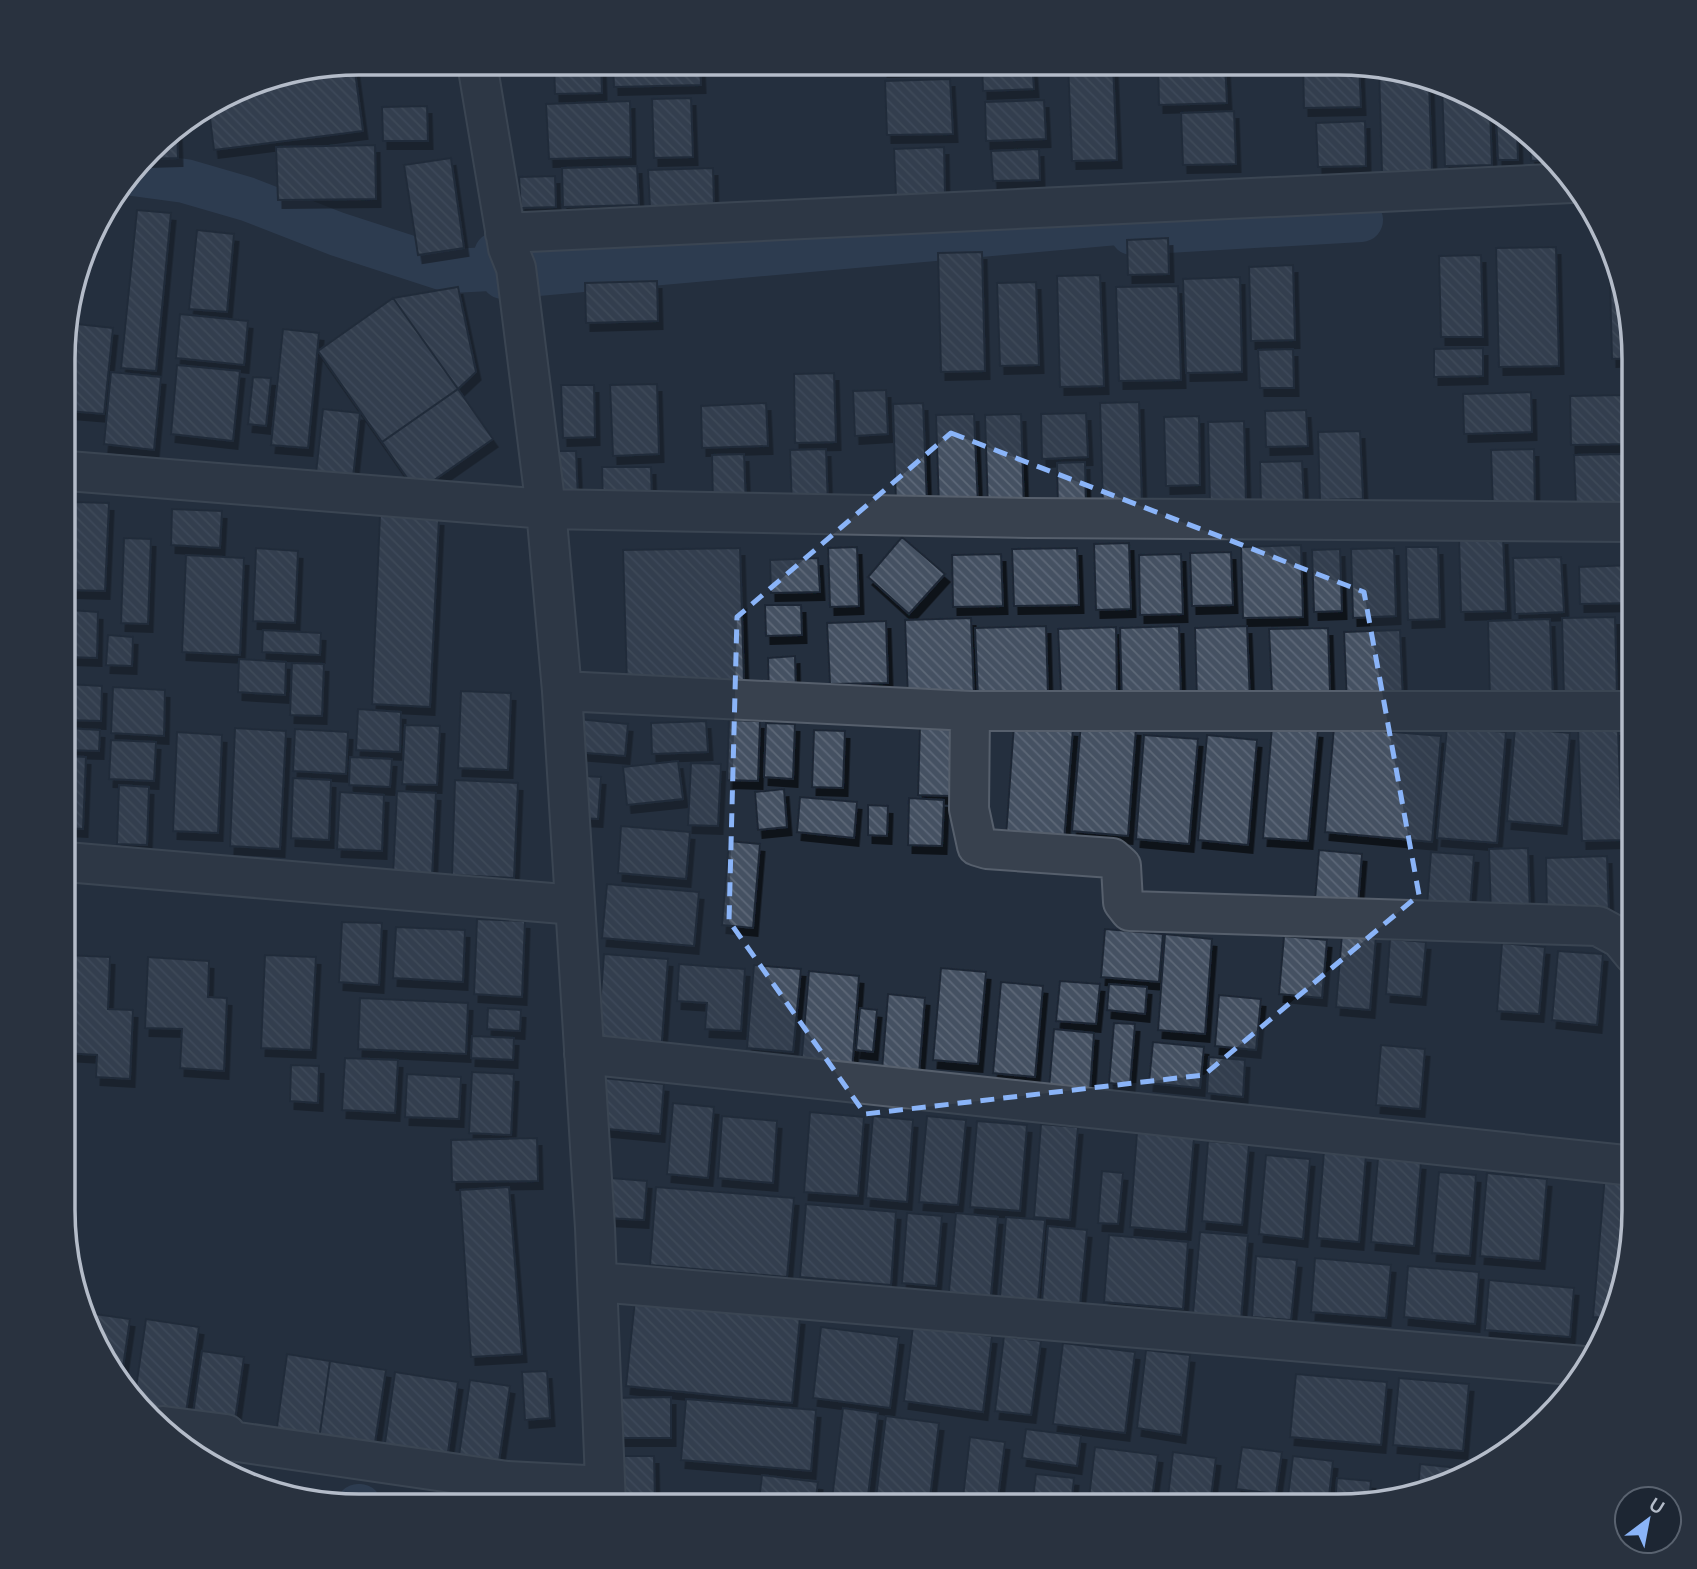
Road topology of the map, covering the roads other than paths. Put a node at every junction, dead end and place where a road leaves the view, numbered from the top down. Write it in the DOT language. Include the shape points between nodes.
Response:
graph roads {
  1 [pos="479,75"];
  2 [pos="1561,184"];
  3 [pos="509,250"];
  4 [pos="75,472"];
  5 [pos="546,509"];
  6 [pos="1622,522"];
  7 [pos="562,691"];
  8 [pos="970,711"];
  9 [pos="1622,711"];
  10 [pos="75,863"];
  11 [pos="575,905"];
  12 [pos="1622,940"];
  13 [pos="584,1054"];
  14 [pos="1622,1165"];
  15 [pos="598,1282"];
  16 [pos="1576,1365"];
  17 [pos="178,1428"];
  18 [pos="593,1494"];
  19 [pos="606,1494"];
  1 -- 3 [label="street"];
  2 -- 3 [label="street"];
  3 -- 5 [label="street"];
  4 -- 5 [label="street"];
  5 -- 6 [label="street"];
  5 -- 7 [label="street"];
  7 -- 8 [label="street"];
  7 -- 11 [label="street"];
  8 -- 9 [label="street"];
  8 -- 12 [label="street" via="970,808 977,846 1111,858 1121,866 1123,902 1130,911 1598,926"];
  10 -- 11 [label="street"];
  11 -- 13 [label="street"];
  13 -- 14 [label="street"];
  13 -- 15 [label="street"];
  15 -- 16 [label="street"];
  15 -- 19 [label="street"];
  17 -- 18 [label="street" via="226,1434 231,1441"];
}
